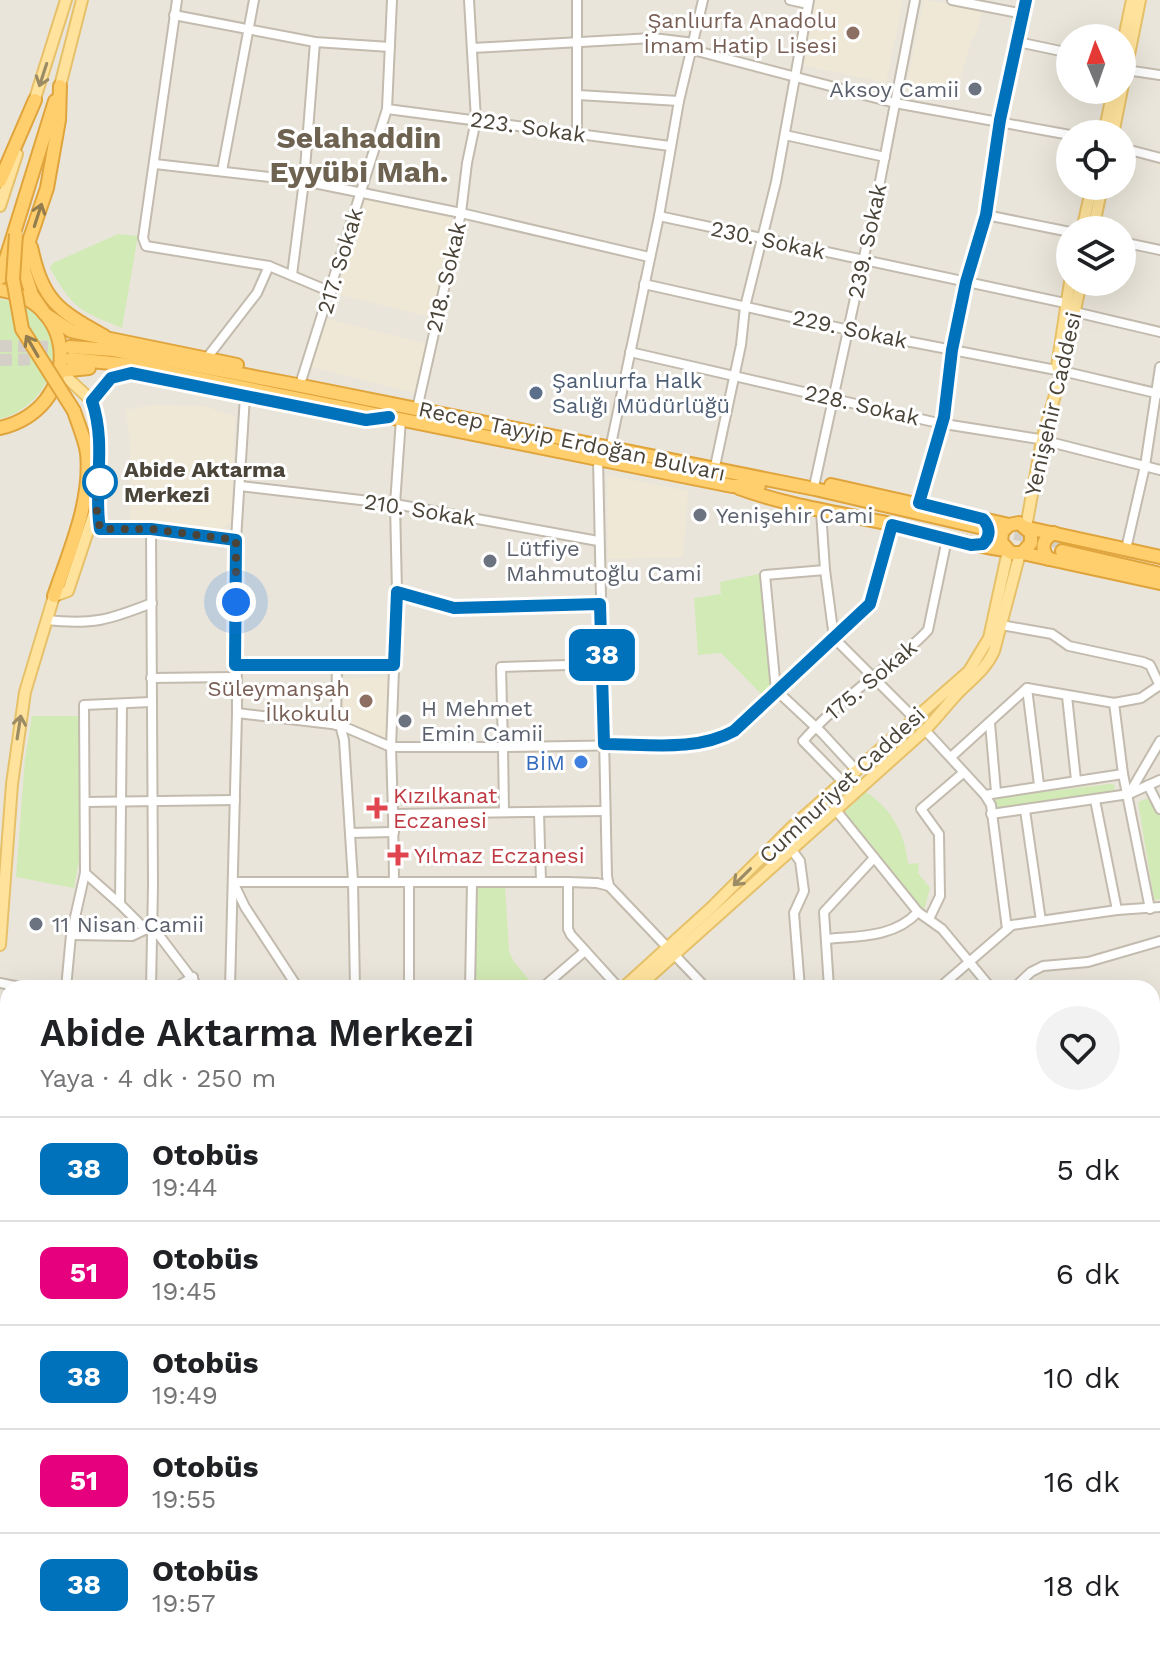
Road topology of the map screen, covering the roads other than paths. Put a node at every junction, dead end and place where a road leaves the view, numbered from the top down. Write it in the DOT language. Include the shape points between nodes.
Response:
graph roads {
  1 [pos="63,0"];
  2 [pos="82,0"];
  3 [pos="177,0"];
  4 [pos="254,0"];
  5 [pos="392,0"];
  6 [pos="469,0"];
  7 [pos="577,0"];
  8 [pos="703,0"];
  9 [pos="790,0"];
  10 [pos="915,0"];
  11 [pos="952,0"];
  12 [pos="1026,0"];
  13 [pos="1132,0"];
  14 [pos="1140,0"];
  15 [pos="809,2"];
  16 [pos="1024,14"];
  17 [pos="174,15"];
  18 [pos="1127,24"];
  19 [pos="1135,24"];
  20 [pos="249,31"];
  21 [pos="315,42"];
  22 [pos="1018,42"];
  23 [pos="578,44"];
  24 [pos="693,46"];
  25 [pos="390,47"];
  26 [pos="472,48"];
  27 [pos="1056,50"];
  28 [pos="1136,71"];
  29 [pos="1160,75"];
  30 [pos="794,78"];
  31 [pos="60,86"];
  32 [pos="578,95"];
  33 [pos="35,100"];
  34 [pos="679,101"];
  35 [pos="895,103"];
  36 [pos="387,109"];
  37 [pos="476,120"];
  38 [pos="1000,120"];
  39 [pos="1056,132"];
  40 [pos="577,133"];
  41 [pos="785,135"];
  42 [pos="670,146"];
  43 [pos="1136,152"];
  44 [pos="885,157"];
  45 [pos="1160,158"];
  46 [pos="155,164"];
  47 [pos="222,171"];
  48 [pos="0,181"];
  49 [pos="304,181"];
  50 [pos="361,192"];
  51 [pos="0,206"];
  52 [pos="461,213"];
  53 [pos="986,215"];
  54 [pos="659,216"];
  55 [pos="1056,229"];
  56 [pos="16,234"];
  57 [pos="761,239"];
  58 [pos="29,241"];
  59 [pos="1136,245"];
  60 [pos="1160,250"];
  61 [pos="649,257"];
  62 [pos="863,260"];
  63 [pos="269,266"];
  64 [pos="292,275"];
  65 [pos="0,278"];
  66 [pos="966,282"];
  67 [pos="644,284"];
  68 [pos="0,290"];
  69 [pos="331,292"];
  70 [pos="1067,296"];
  71 [pos="1078,296"];
  72 [pos="1065,303"];
  73 [pos="745,307"];
  74 [pos="1075,312"];
  75 [pos="45,314"];
  76 [pos="849,330"];
  77 [pos="1160,332"];
  78 [pos="114,341"];
  79 [pos="952,350"];
  80 [pos="630,352"];
  81 [pos="70,353"];
  82 [pos="206,359"];
  83 [pos="1160,367"];
  84 [pos="1059,370"];
  85 [pos="60,371"];
  86 [pos="131,373"];
  87 [pos="734,375"];
  88 [pos="302,378"];
  89 [pos="1157,393"];
  90 [pos="245,396"];
  91 [pos="835,397"];
  92 [pos="92,401"];
  93 [pos="417,409"];
  94 [pos="392,413"];
  95 [pos="942,423"];
  96 [pos="15,424"];
  97 [pos="0,428"];
  98 [pos="0,434"];
  99 [pos="1040,440"];
  100 [pos="610,450"];
  101 [pos="598,459"];
  102 [pos="1145,466"];
  103 [pos="1160,470"];
  104 [pos="714,471"];
  105 [pos="815,482"];
  106 [pos="240,486"];
  107 [pos="732,486"];
  108 [pos="919,503"];
  109 [pos="395,504"];
  110 [pos="96,506"];
  111 [pos="821,511"];
  112 [pos="1010,524"];
  113 [pos="892,525"];
  114 [pos="980,526"];
  115 [pos="1027,528"];
  116 [pos="151,529"];
  117 [pos="947,539"];
  118 [pos="236,540"];
  119 [pos="598,541"];
  120 [pos="1059,542"];
  121 [pos="971,545"];
  122 [pos="1126,549"];
  123 [pos="1014,552"];
  124 [pos="1160,557"];
  125 [pos="1049,559"];
  126 [pos="1160,564"];
  127 [pos="825,570"];
  128 [pos="1160,574"];
  129 [pos="1160,583"];
  130 [pos="397,592"];
  131 [pos="54,596"];
  132 [pos="152,603"];
  133 [pos="600,604"];
  134 [pos="46,620"];
  135 [pos="1001,625"];
  136 [pos="834,638"];
  137 [pos="337,664"];
  138 [pos="602,664"];
  139 [pos="235,665"];
  140 [pos="394,665"];
  141 [pos="235,677"];
  142 [pos="873,677"];
  143 [pos="151,678"];
  144 [pos="1160,685"];
  145 [pos="1027,688"];
  146 [pos="776,690"];
  147 [pos="1067,696"];
  148 [pos="151,702"];
  149 [pos="1114,703"];
  150 [pos="122,704"];
  151 [pos="237,713"];
  152 [pos="914,718"];
  153 [pos="990,723"];
  154 [pos="338,725"];
  155 [pos="815,728"];
  156 [pos="925,730"];
  157 [pos="1160,741"];
  158 [pos="604,744"];
  159 [pos="391,747"];
  160 [pos="503,747"];
  161 [pos="951,757"];
  162 [pos="857,771"];
  163 [pos="963,773"];
  164 [pos="1123,774"];
  165 [pos="1076,780"];
  166 [pos="1160,780"];
  167 [pos="844,783"];
  168 [pos="1039,785"];
  169 [pos="1148,785"];
  170 [pos="996,792"];
  171 [pos="1129,794"];
  172 [pos="985,795"];
  173 [pos="235,800"];
  174 [pos="1095,800"];
  175 [pos="153,801"];
  176 [pos="85,802"];
  177 [pos="122,802"];
  178 [pos="835,809"];
  179 [pos="1160,809"];
  180 [pos="1025,810"];
  181 [pos="605,811"];
  182 [pos="504,812"];
  183 [pos="539,812"];
  184 [pos="393,814"];
  185 [pos="991,814"];
  186 [pos="394,832"];
  187 [pos="350,833"];
  188 [pos="791,849"];
  189 [pos="874,858"];
  190 [pos="85,873"];
  191 [pos="353,881"];
  192 [pos="394,881"];
  193 [pos="233,882"];
  194 [pos="541,882"];
  195 [pos="568,882"];
  196 [pos="472,883"];
  197 [pos="409,884"];
  198 [pos="609,886"];
  199 [pos="120,904"];
  200 [pos="1155,908"];
  201 [pos="1117,910"];
  202 [pos="918,912"];
  203 [pos="929,919"];
  204 [pos="1041,921"];
  205 [pos="152,926"];
  206 [pos="1007,929"];
  207 [pos="71,935"];
  208 [pos="826,939"];
  209 [pos="0,941"];
  210 [pos="1160,941"];
  211 [pos="585,951"];
  212 [pos="672,952"];
  213 [pos="970,962"];
  214 [pos="193,977"];
  215 [pos="67,980"];
  216 [pos="151,980"];
  217 [pos="188,980"];
  218 [pos="195,980"];
  219 [pos="230,980"];
  220 [pos="293,980"];
  221 [pos="355,980"];
  222 [pos="409,980"];
  223 [pos="470,980"];
  224 [pos="551,980"];
  225 [pos="613,980"];
  226 [pos="632,980"];
  227 [pos="645,980"];
  228 [pos="698,980"];
  229 [pos="799,980"];
  230 [pos="829,980"];
  231 [pos="949,980"];
  232 [pos="985,980"];
  233 [pos="1022,980"];
  1 -- 33 [label="main road, one-way"];
  2 -- 31 [label="main road"];
  3 -- 17 [label="street"];
  4 -- 20 [label="street"];
  5 -- 25 [label="street, 217. Sokak"];
  6 -- 26 [label="street, 218. Sokak"];
  7 -- 23 [label="street"];
  8 -- 24 [label="street"];
  9 -- 15 [label="street"];
  10 -- 35 [label="street, 239. Sokak"];
  11 -- 16 [label="street"];
  12 -- 16 [label="street"];
  13 -- 18 [label="main road"];
  14 -- 19 [label="main road"];
  15 -- 30 [label="street"];
  16 -- 22 [label="street"];
  17 -- 20 [label="street"];
  17 -- 46 [label="street"];
  20 -- 21 [label="street"];
  20 -- 47 [label="street"];
  21 -- 25 [label="street"];
  21 -- 49 [label="street"];
  22 -- 27 [label="street"];
  22 -- 38 [label="street"];
  23 -- 24 [label="street" via="653,38"];
  23 -- 26 [label="street"];
  23 -- 32 [label="street"];
  24 -- 30 [label="street"];
  24 -- 34 [label="street"];
  25 -- 36 [label="street, 217. Sokak"];
  26 -- 37 [label="street, 218. Sokak"];
  28 -- 29 [label="street"];
  30 -- 35 [label="street"];
  30 -- 41 [label="street"];
  31 -- 56 [label="highway"];
  58 -- 31 [label="highway, one-way" via="47,188"];
  32 -- 34 [label="street"];
  32 -- 40 [label="street"];
  33 -- 48 [label="highway"];
  33 -- 51 [label="main road"];
  34 -- 42 [label="street"];
  35 -- 38 [label="street"];
  35 -- 44 [label="street, 239. Sokak"];
  36 -- 37 [label="street, 223. Sokak"];
  36 -- 50 [label="street, 217. Sokak"];
  37 -- 40 [label="street, 223. Sokak"];
  37 -- 52 [label="street, 218. Sokak"];
  38 -- 39 [label="street"];
  38 -- 53 [label="street"];
  40 -- 42 [label="street, 223. Sokak"];
  41 -- 44 [label="street"];
  41 -- 57 [label="street"];
  42 -- 54 [label="street"];
  43 -- 45 [label="street"];
  44 -- 62 [label="street, 239. Sokak"];
  46 -- 47 [label="street"];
  46 -- 63 [label="street" via="146,246"];
  47 -- 49 [label="street"];
  49 -- 50 [label="street"];
  49 -- 64 [label="street"];
  50 -- 52 [label="street"];
  50 -- 69 [label="street, 217. Sokak"];
  52 -- 61 [label="street"];
  52 -- 93 [label="street, 218. Sokak"];
  53 -- 55 [label="street"];
  53 -- 66 [label="street"];
  54 -- 57 [label="street, 230. Sokak"];
  54 -- 61 [label="street"];
  56 -- 65 [label="highway, bridge"];
  131 -- 56 [label="highway, one-way, bridge" via="87,487 87,451 74,411 22,329 13,279"];
  57 -- 62 [label="street, 230. Sokak"];
  57 -- 73 [label="street"];
  58 -- 75 [label="highway" via="24,270"];
  58 -- 78 [label="highway" via="41,282 55,302 67,316"];
  59 -- 60 [label="street"];
  61 -- 67 [label="street"];
  62 -- 66 [label="street, 230. Sokak"];
  62 -- 76 [label="street, 239. Sokak"];
  63 -- 64 [label="street"];
  63 -- 82 [label="street" via="257,293"];
  64 -- 69 [label="street"];
  66 -- 72 [label="street, 230. Sokak"];
  66 -- 79 [label="street"];
  67 -- 73 [label="street, 229. Sokak"];
  67 -- 80 [label="street"];
  68 -- 75 [label="highway" via="30,301"];
  69 -- 88 [label="street, 217. Sokak"];
  70 -- 72 [label="main road, Yenişehir Caddesi"];
  71 -- 74 [label="main road, Yenişehir Caddesi"];
  72 -- 84 [label="main road, Yenişehir Caddesi"];
  73 -- 76 [label="street, 229. Sokak"];
  73 -- 87 [label="street"];
  74 -- 77 [label="street"];
  74 -- 84 [label="main road, Yenişehir Caddesi"];
  75 -- 78 [label="highway" via="71,331"];
  75 -- 85 [label="highway" via="58,341"];
  76 -- 79 [label="street, 229. Sokak"];
  76 -- 91 [label="street, 239. Sokak"];
  78 -- 82 [label="highway"];
  79 -- 84 [label="street, 229. Sokak"];
  79 -- 95 [label="street"];
  80 -- 87 [label="street, 228. Sokak"];
  80 -- 100 [label="street"];
  81 -- 94 [label="highway, Recep Tayyip Erdoğan Bulvarı" via="114,350"];
  82 -- 88 [label="highway"];
  83 -- 89 [label="street"];
  84 -- 89 [label="street, 229. Sokak"];
  84 -- 99 [label="main road, Yenişehir Caddesi"];
  85 -- 86 [label="highway" via="93,367"];
  85 -- 92 [label="main road"];
  85 -- 96 [label="highway" via="40,409"];
  86 -- 90 [label="highway"];
  86 -- 92 [label="highway" via="111,378"];
  87 -- 91 [label="street, 228. Sokak"];
  87 -- 104 [label="street"];
  88 -- 94 [label="highway" via="372,394"];
  89 -- 102 [label="street"];
  90 -- 94 [label="highway" via="366,420"];
  90 -- 106 [label="street"];
  91 -- 95 [label="street, 228. Sokak"];
  91 -- 105 [label="street, 239. Sokak"];
  92 -- 110 [label="main road" via="101,452"];
  93 -- 94 [label="highway, Recep Tayyip Erdoğan Bulvarı"];
  93 -- 100 [label="highway, Recep Tayyip Erdoğan Bulvarı"];
  94 -- 101 [label="highway, Recep Tayyip Erdoğan Bulvarı"];
  94 -- 109 [label="street"];
  95 -- 99 [label="street, 228. Sokak"];
  95 -- 108 [label="street"];
  96 -- 97 [label="highway"];
  96 -- 98 [label="main road"];
  99 -- 102 [label="street, 228. Sokak"];
  99 -- 112 [label="main road, Yenişehir Caddesi" via="1019,516"];
  99 -- 115 [label="main road, Yenişehir Caddesi"];
  100 -- 104 [label="highway, Recep Tayyip Erdoğan Bulvarı"];
  101 -- 107 [label="highway, Recep Tayyip Erdoğan Bulvarı"];
  101 -- 119 [label="street"];
  102 -- 103 [label="street, 228. Sokak"];
  102 -- 122 [label="street"];
  104 -- 105 [label="highway" via="746,468"];
  104 -- 114 [label="highway, Recep Tayyip Erdoğan Bulvarı"];
  105 -- 108 [label="highway"];
  106 -- 109 [label="street, 210. Sokak"];
  106 -- 118 [label="street"];
  107 -- 111 [label="highway"];
  107 -- 114 [label="highway, Recep Tayyip Erdoğan Bulvarı" via="751,485"];
  108 -- 114 [label="highway"];
  109 -- 119 [label="street, 210. Sokak"];
  109 -- 130 [label="street"];
  110 -- 116 [label="street" via="100,529"];
  110 -- 131 [label="main road" via="68,591"];
  111 -- 113 [label="highway"];
  111 -- 127 [label="street"];
  112 -- 114 [label="highway"];
  112 -- 115 [label="highway"];
  112 -- 123 [label="highway" via="1001,536"];
  113 -- 117 [label="highway"];
  113 -- 136 [label="street" via="870,604"];
  114 -- 121 [label="highway" via="988,528 988,538"];
  115 -- 120 [label="highway"];
  115 -- 123 [label="highway" via="1031,543"];
  116 -- 118 [label="street"];
  116 -- 132 [label="street"];
  117 -- 121 [label="highway"];
  117 -- 142 [label="street, 175. Sokak" via="928,630"];
  118 -- 139 [label="street"];
  119 -- 133 [label="street"];
  120 -- 122 [label="highway"];
  120 -- 125 [label="highway" via="1048,536 1043,544"];
  120 -- 126 [label="highway"];
  120 -- 128 [label="highway"];
  121 -- 123 [label="highway"];
  122 -- 124 [label="highway"];
  123 -- 125 [label="highway"];
  123 -- 135 [label="main road, Cumhuriyet Caddesi"];
  123 -- 152 [label="main road, Cumhuriyet Caddesi" via="979,657"];
  125 -- 129 [label="highway"];
  127 -- 136 [label="street"];
  127 -- 146 [label="street" via="765,575"];
  130 -- 133 [label="street" via="454,608"];
  130 -- 140 [label="street"];
  131 -- 134 [label="main road"];
  132 -- 134 [label="street" via="107,621"];
  132 -- 143 [label="street"];
  133 -- 138 [label="street"];
  209 -- 134 [label="main road, one-way" via="17,738"];
  135 -- 144 [label="street" via="1052,634 1069,646 1143,662"];
  135 -- 156 [label="main road, Cumhuriyet Caddesi" via="989,662"];
  136 -- 142 [label="street"];
  136 -- 146 [label="street"];
  137 -- 139 [label="street"];
  137 -- 140 [label="street"];
  137 -- 154 [label="street"];
  138 -- 158 [label="street"];
  138 -- 160 [label="street" via="501,667"];
  139 -- 141 [label="street"];
  140 -- 159 [label="street"];
  141 -- 143 [label="street"];
  141 -- 151 [label="street"];
  142 -- 152 [label="street"];
  142 -- 155 [label="street, 175. Sokak"];
  143 -- 148 [label="street"];
  144 -- 149 [label="street" via="1141,698"];
  145 -- 147 [label="street"];
  145 -- 153 [label="street"];
  145 -- 168 [label="street"];
  146 -- 155 [label="street"];
  146 -- 158 [label="street" via="734,731 716,741"];
  147 -- 149 [label="street"];
  147 -- 165 [label="street"];
  148 -- 150 [label="street"];
  148 -- 175 [label="street"];
  149 -- 164 [label="street"];
  150 -- 176 [label="street" via="84,705"];
  150 -- 177 [label="street"];
  151 -- 154 [label="street"];
  151 -- 173 [label="street"];
  152 -- 162 [label="main road, Cumhuriyet Caddesi"];
  153 -- 161 [label="street"];
  153 -- 170 [label="street"];
  154 -- 159 [label="street"];
  154 -- 187 [label="street" via="344,740"];
  155 -- 162 [label="street"];
  155 -- 167 [label="street" via="803,741"];
  156 -- 161 [label="street"];
  156 -- 178 [label="main road, Cumhuriyet Caddesi"];
  157 -- 171 [label="street"];
  158 -- 160 [label="street"];
  158 -- 181 [label="street"];
  159 -- 160 [label="street"];
  159 -- 184 [label="street"];
  160 -- 182 [label="street"];
  161 -- 163 [label="street"];
  162 -- 167 [label="main road, Cumhuriyet Caddesi"];
  163 -- 172 [label="street"];
  163 -- 203 [label="street" via="921,809 939,834 940,896"];
  164 -- 165 [label="street"];
  164 -- 171 [label="street"];
  165 -- 168 [label="street"];
  166 -- 169 [label="street"];
  167 -- 212 [label="main road, Cumhuriyet Caddesi, one-way" via="792,827"];
  168 -- 170 [label="street"];
  169 -- 171 [label="street"];
  169 -- 179 [label="street"];
  170 -- 172 [label="street"];
  171 -- 174 [label="street"];
  171 -- 200 [label="street"];
  172 -- 185 [label="street"];
  173 -- 175 [label="street"];
  173 -- 193 [label="street"];
  174 -- 180 [label="street"];
  174 -- 201 [label="street"];
  175 -- 177 [label="street"];
  175 -- 205 [label="street"];
  176 -- 177 [label="street"];
  176 -- 190 [label="street"];
  177 -- 199 [label="street"];
  178 -- 188 [label="main road, Cumhuriyet Caddesi"];
  178 -- 189 [label="street"];
  180 -- 185 [label="street"];
  180 -- 204 [label="street"];
  181 -- 183 [label="street"];
  181 -- 198 [label="street"];
  182 -- 183 [label="street"];
  182 -- 184 [label="street"];
  183 -- 194 [label="street"];
  184 -- 186 [label="street"];
  185 -- 206 [label="street"];
  186 -- 187 [label="street"];
  186 -- 192 [label="street"];
  187 -- 191 [label="street"];
  188 -- 212 [label="main road, Cumhuriyet Caddesi"];
  188 -- 229 [label="street" via="800,861 804,891 794,913"];
  189 -- 202 [label="street"];
  189 -- 208 [label="street" via="824,912"];
  190 -- 199 [label="street"];
  190 -- 207 [label="street"];
  191 -- 192 [label="street"];
  191 -- 193 [label="street"];
  191 -- 221 [label="street"];
  192 -- 197 [label="street"];
  193 -- 219 [label="street"];
  193 -- 220 [label="street"];
  194 -- 195 [label="street"];
  194 -- 196 [label="street"];
  195 -- 198 [label="street"];
  195 -- 211 [label="street" via="568,929"];
  196 -- 197 [label="street"];
  196 -- 223 [label="street"];
  197 -- 222 [label="street"];
  198 -- 212 [label="street"];
  199 -- 205 [label="street" via="141,925"];
  200 -- 201 [label="street"];
  201 -- 204 [label="street"];
  202 -- 203 [label="street"];
  202 -- 208 [label="street" via="892,931"];
  203 -- 213 [label="street"];
  204 -- 206 [label="street"];
  205 -- 207 [label="street" via="132,936"];
  205 -- 214 [label="street"];
  205 -- 216 [label="street"];
  206 -- 213 [label="street"];
  207 -- 215 [label="street"];
  208 -- 230 [label="street"];
  210 -- 233 [label="street" via="1088,962 1043,966"];
  211 -- 224 [label="street"];
  211 -- 225 [label="street"];
  212 -- 226 [label="main road, Cumhuriyet Caddesi"];
  212 -- 227 [label="main road, Cumhuriyet Caddesi"];
  212 -- 228 [label="street"];
  213 -- 231 [label="street"];
  213 -- 232 [label="street"];
  214 -- 217 [label="street"];
  214 -- 218 [label="street"];
}
